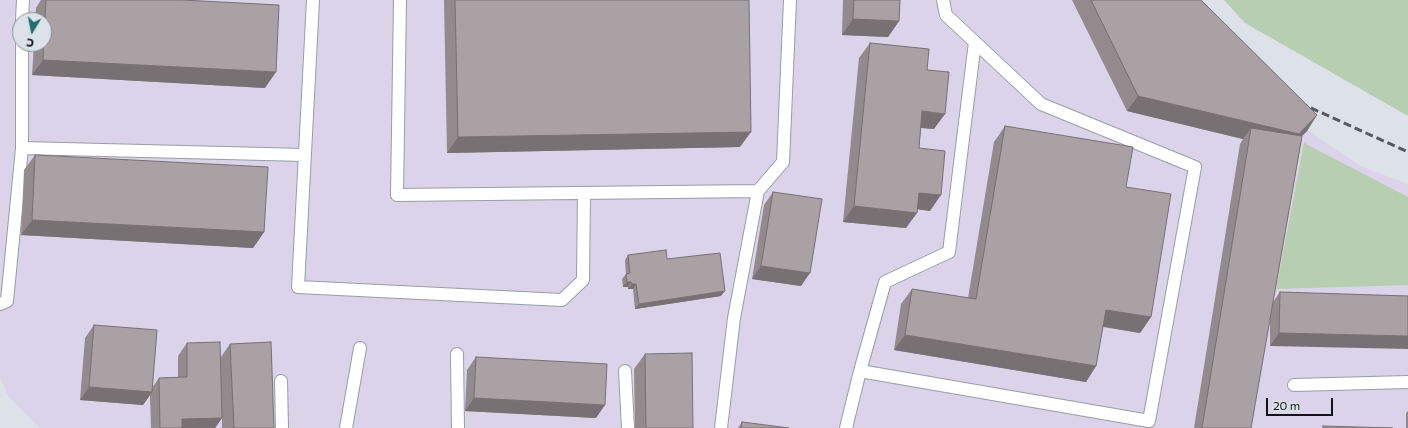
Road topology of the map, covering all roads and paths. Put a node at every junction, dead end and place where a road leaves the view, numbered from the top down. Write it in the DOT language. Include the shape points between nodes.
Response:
graph roads {
  1 [pos="23,0"];
  2 [pos="313,0"];
  3 [pos="400,0"];
  4 [pos="790,0"];
  5 [pos="943,0"];
  6 [pos="22,12"];
  7 [pos="975,42"];
  8 [pos="22,52"];
  9 [pos="22,148"];
  10 [pos="305,155"];
  11 [pos="758,192"];
  12 [pos="584,193"];
  13 [pos="0,304"];
  14 [pos="360,348"];
  15 [pos="457,354"];
  16 [pos="625,371"];
  17 [pos="860,371"];
  18 [pos="281,381"];
  19 [pos="1408,382"];
  20 [pos="1294,385"];
  21 [pos="282,428"];
  22 [pos="346,428"];
  23 [pos="458,428"];
  24 [pos="628,428"];
  25 [pos="721,428"];
  26 [pos="846,428"];
  1 -- 6 [label="lane"];
  2 -- 10 [label="lane"];
  3 -- 12 [label="lane" via="398,195"];
  4 -- 11 [label="lane" via="783,162"];
  5 -- 7 [label="lane" via="946,15"];
  7 -- 17 [label="lane" via="949,252 884,282"];
  7 -- 17 [label="lane" via="1041,104 1195,167 1149,421"];
  8 -- 9 [label="lane"];
  9 -- 10 [label="lane"];
  9 -- 13 [label="lane" via="7,301"];
  10 -- 12 [label="lane" via="298,287 562,300 583,280"];
  11 -- 12 [label="lane"];
  11 -- 25 [label="lane" via="734,318"];
  14 -- 22 [label="lane"];
  15 -- 23 [label="lane"];
  16 -- 24 [label="lane"];
  17 -- 26 [label="lane"];
  18 -- 21 [label="lane"];
  19 -- 20 [label="lane"];
}
